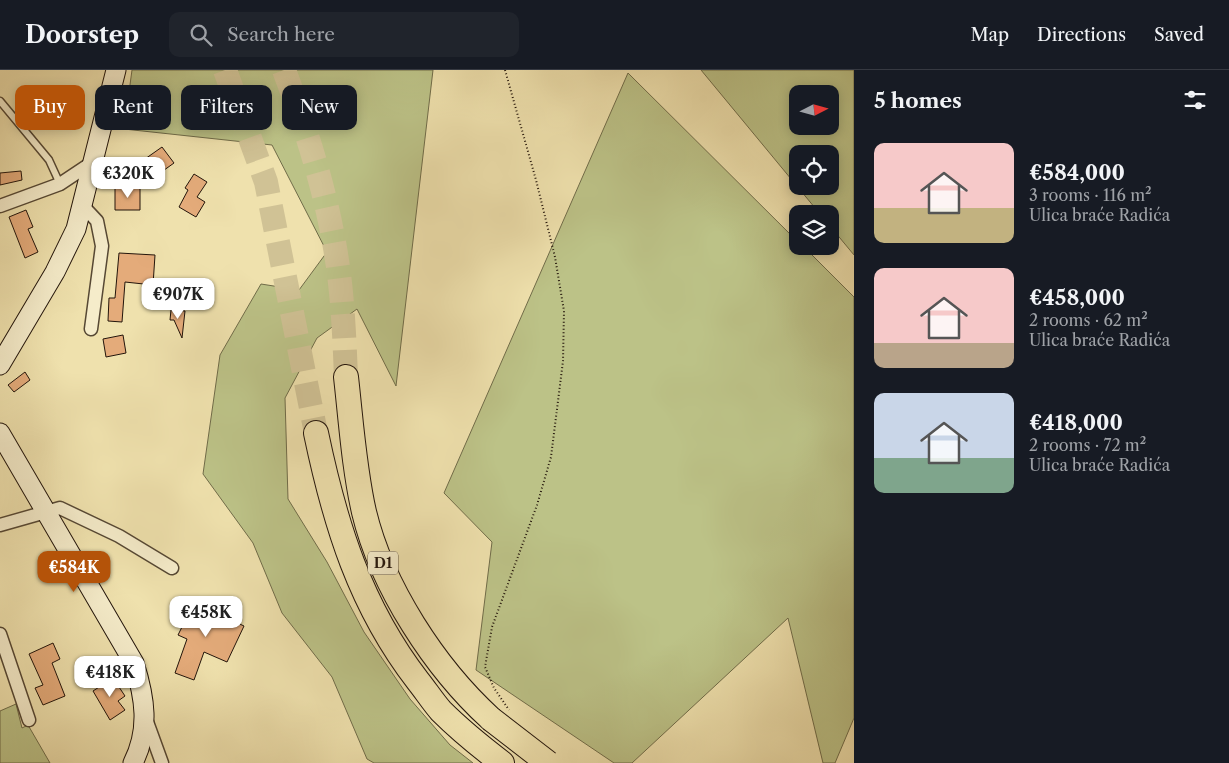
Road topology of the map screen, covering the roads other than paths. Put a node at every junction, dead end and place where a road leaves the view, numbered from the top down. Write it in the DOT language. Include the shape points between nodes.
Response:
graph roads {
  1 [pos="116,70"];
  2 [pos="0,101"];
  3 [pos="93,162"];
  4 [pos="60,184"];
  5 [pos="82,204"];
  6 [pos="0,206"];
  7 [pos="91,329"];
  8 [pos="0,365"];
  9 [pos="346,376"];
  10 [pos="0,433"];
  11 [pos="316,433"];
  12 [pos="46,512"];
  13 [pos="0,525"];
  14 [pos="172,568"];
  15 [pos="0,634"];
  16 [pos="145,717"];
  17 [pos="28,720"];
  18 [pos="133,763"];
  19 [pos="162,763"];
  20 [pos="502,763"];
  21 [pos="548,763"];
  1 -- 3 [label="main road"];
  2 -- 4 [label="lane" via="49,160"];
  3 -- 4 [label="street"];
  3 -- 5 [label="main road"];
  4 -- 6 [label="street"];
  5 -- 7 [label="street" via="97,221 102,246"];
  5 -- 8 [label="main road" via="76,228 55,272"];
  9 -- 21 [label="highway, D1, bridge" via="364,513 382,561 417,629 465,695"];
  10 -- 12 [label="main road"];
  11 -- 20 [label="highway, D1" via="328,494 345,548 369,604 398,655 440,710"];
  12 -- 13 [label="street"];
  12 -- 14 [label="street" via="60,508 79,516"];
  12 -- 16 [label="main road" via="134,663 143,691"];
  15 -- 17 [label="street"];
  16 -- 18 [label="main road" via="141,747"];
  16 -- 19 [label="street"];
}
